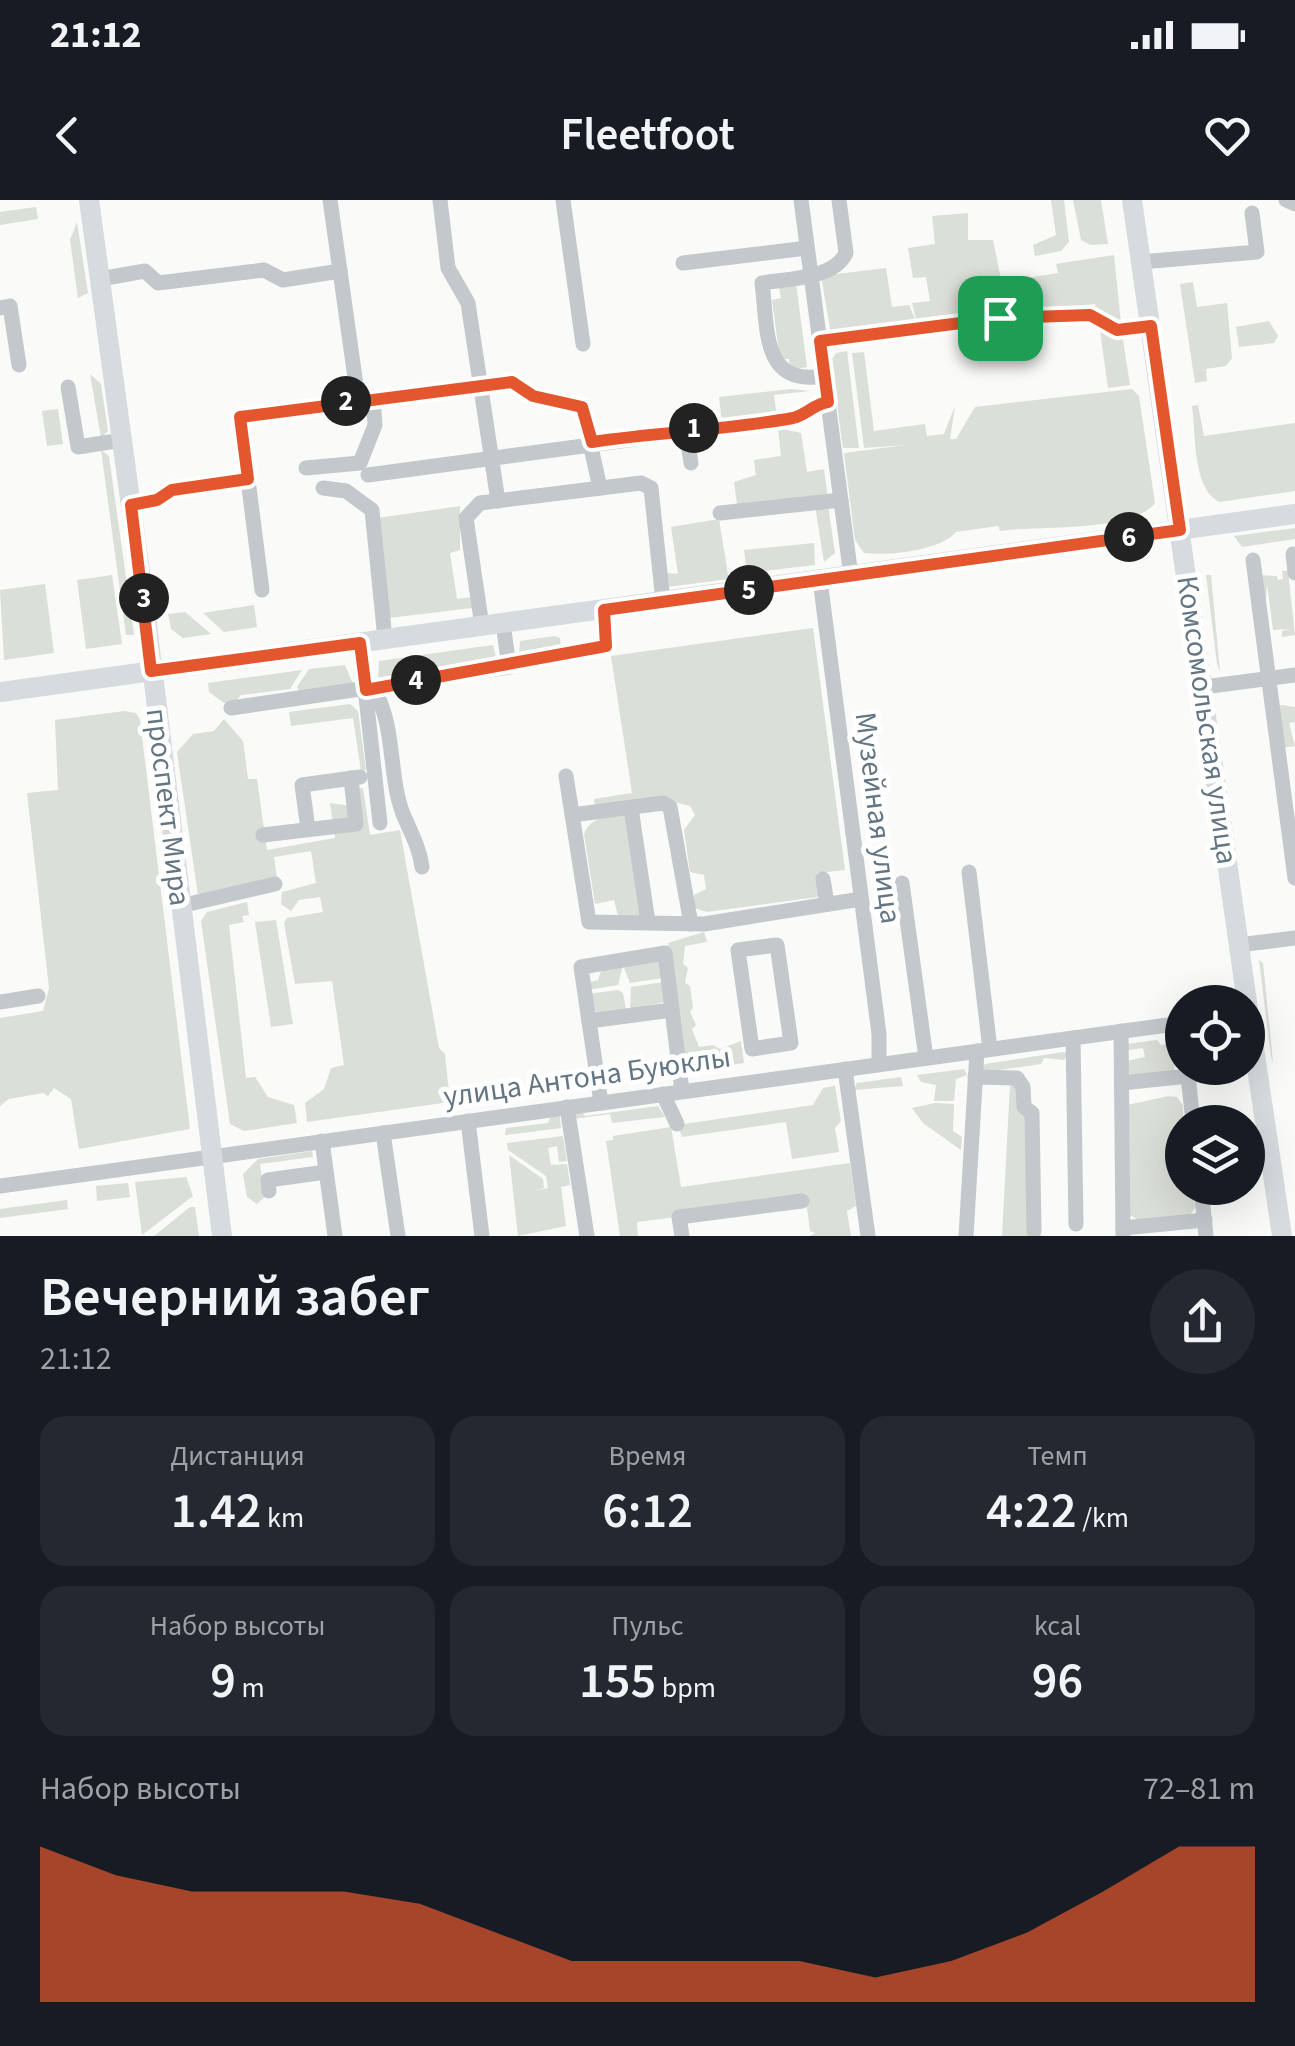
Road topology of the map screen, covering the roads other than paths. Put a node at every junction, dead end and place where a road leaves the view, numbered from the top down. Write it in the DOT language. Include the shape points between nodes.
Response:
graph roads {
  1 [pos="89,200"];
  2 [pos="330,200"];
  3 [pos="440,200"];
  4 [pos="563,200"];
  5 [pos="801,200"];
  6 [pos="839,200"];
  7 [pos="1132,200"];
  8 [pos="1286,200"];
  9 [pos="1295,204"];
  10 [pos="1252,213"];
  11 [pos="807,248"];
  12 [pos="1142,262"];
  13 [pos="683,263"];
  14 [pos="340,271"];
  15 [pos="811,274"];
  16 [pos="100,279"];
  17 [pos="0,308"];
  18 [pos="1151,326"];
  19 [pos="820,341"];
  20 [pos="583,344"];
  21 [pos="19,365"];
  22 [pos="824,376"];
  23 [pos="481,386"];
  24 [pos="68,387"];
  25 [pos="366,398"];
  26 [pos="828,402"];
  27 [pos="686,428"];
  28 [pos="122,440"];
  29 [pos="592,442"];
  30 [pos="491,457"];
  31 [pos="691,462"];
  32 [pos="306,468"];
  33 [pos="368,474"];
  34 [pos="248,479"];
  35 [pos="323,488"];
  36 [pos="600,488"];
  37 [pos="841,500"];
  38 [pos="498,501"];
  39 [pos="131,505"];
  40 [pos="720,513"];
  41 [pos="1295,514"];
  42 [pos="1180,530"];
  43 [pos="1292,554"];
  44 [pos="1252,560"];
  45 [pos="1295,573"];
  46 [pos="851,576"];
  47 [pos="820,580"];
  48 [pos="262,590"];
  49 [pos="663,601"];
  50 [pos="604,610"];
  51 [pos="492,625"];
  52 [pos="385,639"];
  53 [pos="360,643"];
  54 [pos="508,661"];
  55 [pos="151,671"];
  56 [pos="1295,676"];
  57 [pos="1268,679"];
  58 [pos="1204,687"];
  59 [pos="370,690"];
  60 [pos="0,692"];
  61 [pos="231,708"];
  62 [pos="374,776"];
  63 [pos="566,776"];
  64 [pos="351,778"];
  65 [pos="1290,804"];
  66 [pos="631,808"];
  67 [pos="572,814"];
  68 [pos="380,823"];
  69 [pos="308,830"];
  70 [pos="262,835"];
  71 [pos="422,867"];
  72 [pos="969,872"];
  73 [pos="1295,878"];
  74 [pos="823,879"];
  75 [pos="902,883"];
  76 [pos="275,884"];
  77 [pos="861,899"];
  78 [pos="827,904"];
  79 [pos="180,906"];
  80 [pos="648,922"];
  81 [pos="691,924"];
  82 [pos="1295,938"];
  83 [pos="1238,945"];
  84 [pos="1244,985"];
  85 [pos="38,996"];
  86 [pos="0,1002"];
  87 [pos="672,1010"];
  88 [pos="589,1022"];
  89 [pos="1165,1025"];
  90 [pos="1121,1031"];
  91 [pos="1073,1038"];
  92 [pos="760,1048"];
  93 [pos="984,1050"];
  94 [pos="926,1058"];
  95 [pos="878,1064"];
  96 [pos="845,1069"];
  97 [pos="975,1077"];
  98 [pos="764,1080"];
  99 [pos="1122,1083"];
  100 [pos="1263,1085"];
  101 [pos="682,1092"];
  102 [pos="664,1094"];
  103 [pos="601,1103"];
  104 [pos="1191,1105"];
  105 [pos="567,1108"];
  106 [pos="468,1121"];
  107 [pos="677,1124"];
  108 [pos="382,1132"];
  109 [pos="322,1141"];
  110 [pos="212,1156"];
  111 [pos="326,1172"];
  112 [pos="0,1186"];
  113 [pos="269,1191"];
  114 [pos="1286,1200"];
  115 [pos="802,1202"];
  116 [pos="1076,1224"];
  117 [pos="1205,1228"];
  118 [pos="1170,1230"];
  119 [pos="1034,1232"];
  120 [pos="1123,1232"];
  121 [pos="222,1236"];
  122 [pos="335,1236"];
  123 [pos="398,1236"];
  124 [pos="482,1236"];
  125 [pos="587,1236"];
  126 [pos="682,1236"];
  127 [pos="868,1236"];
  128 [pos="966,1236"];
  129 [pos="1282,1236"];
  1 -- 16 [label="main road, проспект Мира"];
  2 -- 14 [label="street"];
  3 -- 23 [label="street" via="448,268 468,303"];
  4 -- 20 [label="street"];
  5 -- 11 [label="street"];
  6 -- 15 [label="street" via="846,254 834,268"];
  7 -- 12 [label="main road, Комсомольская улица"];
  8 -- 9 [label="street"];
  10 -- 12 [label="street" via="1258,252"];
  11 -- 13 [label="street"];
  11 -- 15 [label="street"];
  12 -- 18 [label="main road, Комсомольская улица"];
  14 -- 16 [label="street" via="282,280 264,270 158,283 145,271"];
  14 -- 25 [label="street"];
  15 -- 19 [label="street"];
  15 -- 22 [label="street" via="762,284 770,349 795,378"];
  16 -- 28 [label="main road, проспект Мира"];
  17 -- 21 [label="street" via="10,306"];
  18 -- 19 [label="street" via="1117,330 1090,315 1000,318"];
  18 -- 42 [label="main road, Комсомольская улица"];
  19 -- 22 [label="street"];
  22 -- 26 [label="street"];
  23 -- 25 [label="street"];
  23 -- 29 [label="street" via="512,382 533,396 587,408"];
  23 -- 30 [label="street"];
  24 -- 28 [label="street" via="78,447"];
  25 -- 32 [label="street" via="374,425 360,463"];
  25 -- 34 [label="street" via="240,417"];
  26 -- 27 [label="street" via="799,417"];
  26 -- 37 [label="street"];
  27 -- 29 [label="street"];
  27 -- 31 [label="street"];
  28 -- 39 [label="main road, проспект Мира"];
  29 -- 30 [label="street"];
  29 -- 36 [label="street"];
  30 -- 33 [label="street"];
  30 -- 38 [label="street"];
  34 -- 39 [label="street" via="172,490"];
  34 -- 48 [label="street"];
  35 -- 52 [label="street" via="346,491 372,510"];
  36 -- 38 [label="street"];
  36 -- 49 [label="street" via="651,488"];
  37 -- 40 [label="street"];
  37 -- 46 [label="street"];
  38 -- 51 [label="street" via="480,503 466,518"];
  39 -- 55 [label="main road, проспект Мира"];
  41 -- 42 [label="main road"];
  42 -- 46 [label="main road"];
  42 -- 58 [label="main road, Комсомольская улица"];
  43 -- 45 [label="street"];
  44 -- 57 [label="street"];
  46 -- 47 [label="main road"];
  47 -- 49 [label="main road"];
  47 -- 77 [label="street, Музейная улица"];
  49 -- 50 [label="main road"];
  50 -- 51 [label="main road"];
  50 -- 54 [label="street" via="606,646"];
  51 -- 52 [label="main road"];
  51 -- 54 [label="street"];
  52 -- 53 [label="main road"];
  53 -- 55 [label="main road"];
  53 -- 59 [label="street"];
  54 -- 59 [label="street" via="509,667"];
  55 -- 60 [label="main road"];
  55 -- 79 [label="main road, проспект Мира"];
  56 -- 57 [label="street"];
  57 -- 58 [label="street"];
  57 -- 65 [label="street"];
  58 -- 83 [label="main road, Комсомольская улица"];
  59 -- 61 [label="street"];
  59 -- 62 [label="street"];
  59 -- 71 [label="street" via="385,709 402,813 418,841"];
  62 -- 64 [label="street"];
  62 -- 68 [label="street"];
  63 -- 67 [label="street"];
  64 -- 69 [label="street" via="356,824"];
  64 -- 69 [label="street" via="302,784"];
  65 -- 73 [label="street"];
  66 -- 67 [label="street"];
  66 -- 80 [label="street"];
  66 -- 81 [label="street" via="663,803 673,812"];
  67 -- 80 [label="street" via="589,922"];
  69 -- 70 [label="street"];
  72 -- 93 [label="street"];
  74 -- 78 [label="street"];
  75 -- 94 [label="street"];
  76 -- 79 [label="street"];
  77 -- 78 [label="street"];
  77 -- 95 [label="street, Музейная улица"];
  78 -- 81 [label="street"];
  79 -- 110 [label="main road, проспект Мира"];
  80 -- 81 [label="street"];
  82 -- 83 [label="street"];
  83 -- 84 [label="main road, Комсомольская улица"];
  85 -- 86 [label="street"];
  87 -- 88 [label="street"];
  87 -- 88 [label="street" via="665,953 581,967"];
  87 -- 101 [label="street"];
  88 -- 103 [label="street"];
  89 -- 90 [label="street, улица Антона Буюклы"];
  90 -- 91 [label="street, улица Антона Буюклы"];
  90 -- 99 [label="street"];
  91 -- 93 [label="street, улица Антона Буюклы"];
  91 -- 116 [label="street"];
  92 -- 92 [label="street" via="792,1043 777,944 738,950 752,1049"];
  92 -- 98 [label="street"];
  93 -- 94 [label="street, улица Антона Буюклы"];
  93 -- 97 [label="street"];
  94 -- 95 [label="street, улица Антона Буюклы"];
  95 -- 96 [label="street, улица Антона Буюклы"];
  96 -- 98 [label="street, улица Антона Буюклы"];
  96 -- 127 [label="street"];
  97 -- 119 [label="street" via="1017,1078 1023,1087 1024,1107 1032,1113"];
  97 -- 128 [label="street"];
  98 -- 101 [label="street, улица Антона Буюклы"];
  99 -- 104 [label="street" via="1188,1076"];
  99 -- 120 [label="street"];
  100 -- 114 [label="main road, Комсомольская улица"];
  101 -- 102 [label="street, улица Антона Буюклы"];
  102 -- 103 [label="street, улица Антона Буюклы"];
  102 -- 107 [label="street"];
  103 -- 105 [label="street, улица Антона Буюклы"];
  105 -- 106 [label="street, улица Антона Буюклы"];
  105 -- 125 [label="street"];
  106 -- 108 [label="street, улица Антона Буюклы"];
  106 -- 124 [label="street"];
  108 -- 109 [label="street, улица Антона Буюклы"];
  108 -- 123 [label="street"];
  109 -- 110 [label="street, улица Антона Буюклы"];
  109 -- 111 [label="street"];
  110 -- 112 [label="street, улица Антона Буюклы"];
  110 -- 121 [label="main road, проспект Мира"];
  111 -- 113 [label="street" via="268,1180"];
  111 -- 122 [label="street"];
  114 -- 129 [label="main road, Комсомольская улица"];
  115 -- 126 [label="street" via="679,1217"];
  117 -- 118 [label="street"];
  118 -- 120 [label="street"];
}
